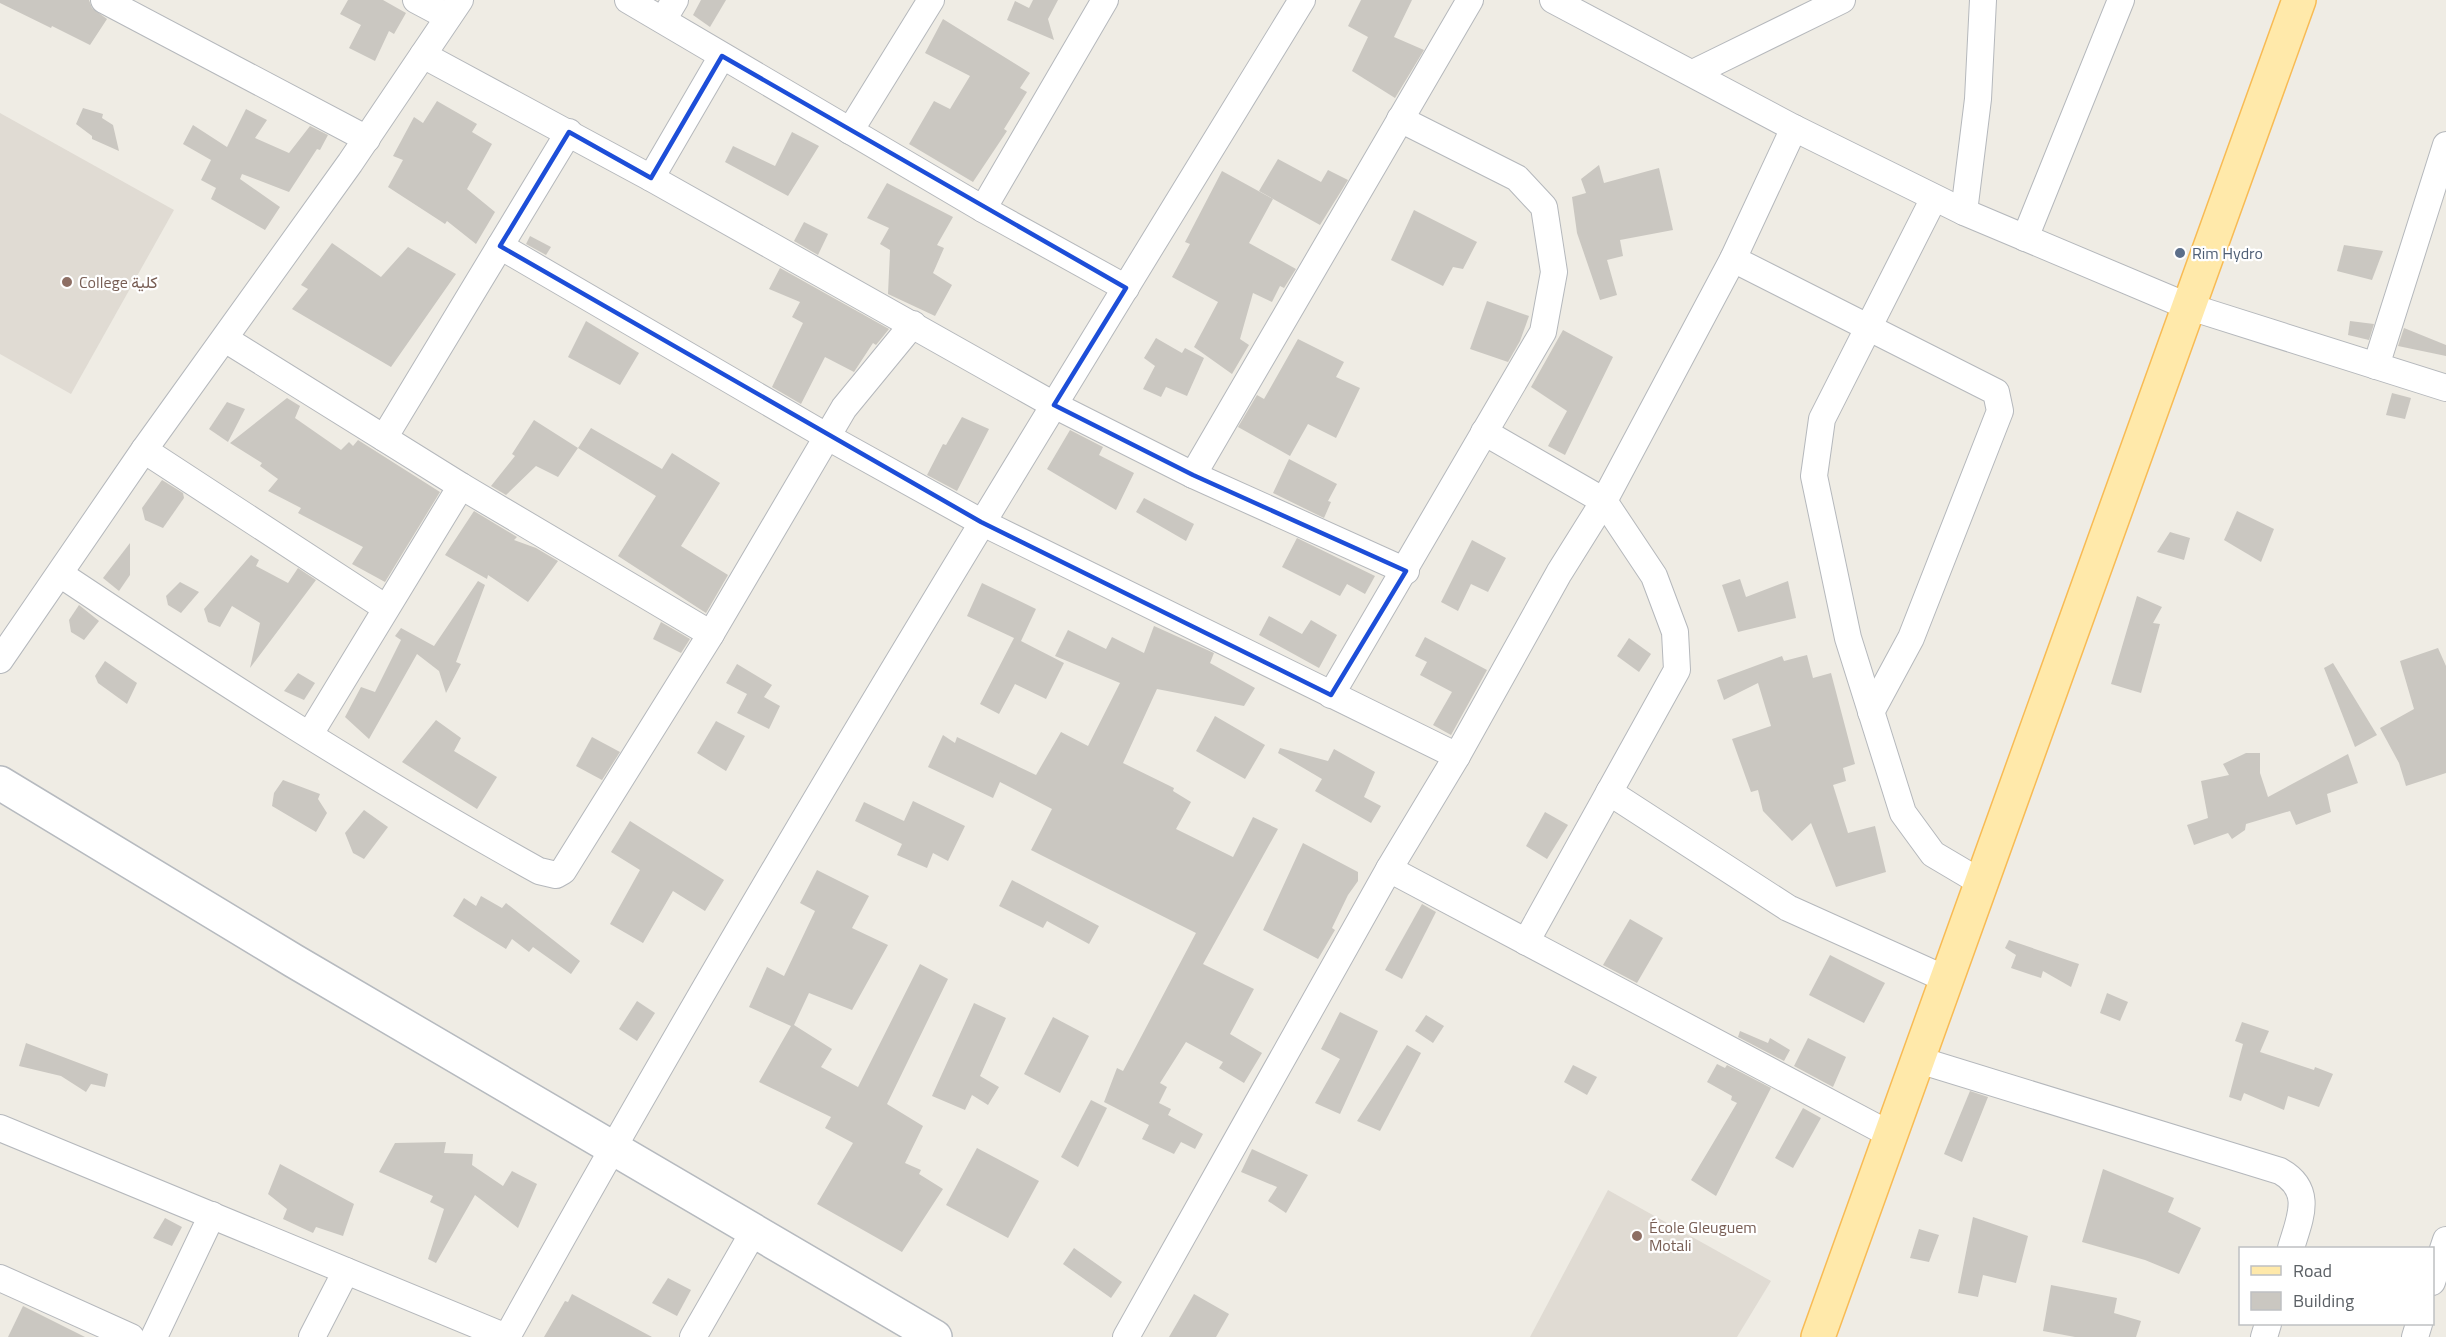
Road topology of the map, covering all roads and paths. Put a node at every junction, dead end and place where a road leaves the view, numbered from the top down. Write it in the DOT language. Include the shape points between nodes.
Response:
graph roads {
  1 [pos="104,0"];
  2 [pos="416,0"];
  3 [pos="628,0"];
  4 [pos="931,0"];
  5 [pos="1105,0"];
  6 [pos="1302,0"];
  7 [pos="1470,0"];
  8 [pos="1553,0"];
  9 [pos="1842,0"];
  10 [pos="1983,0"];
  11 [pos="2121,0"];
  12 [pos="2299,0"];
  13 [pos="454,8"];
  14 [pos="669,10"];
  15 [pos="423,55"];
  16 [pos="722,56"];
  17 [pos="1693,73"];
  18 [pos="1400,119"];
  19 [pos="1794,128"];
  20 [pos="850,131"];
  21 [pos="569,132"];
  22 [pos="367,139"];
  23 [pos="2446,145"];
  24 [pos="651,178"];
  25 [pos="1934,198"];
  26 [pos="982,209"];
  27 [pos="1964,212"];
  28 [pos="2025,238"];
  29 [pos="500,246"];
  30 [pos="1733,259"];
  31 [pos="1126,288"];
  32 [pos="2187,306"];
  33 [pos="913,324"];
  34 [pos="1867,329"];
  35 [pos="225,339"];
  36 [pos="2376,366"];
  37 [pos="2446,388"];
  38 [pos="1054,405"];
  39 [pos="1484,432"];
  40 [pos="826,436"];
  41 [pos="384,438"];
  42 [pos="144,450"];
  43 [pos="1193,475"];
  44 [pos="461,486"];
  45 [pos="1604,501"];
  46 [pos="981,522"];
  47 [pos="1406,571"];
  48 [pos="60,574"];
  49 [pos="386,608"];
  50 [pos="711,634"];
  51 [pos="0,660"];
  52 [pos="1331,695"];
  53 [pos="1871,712"];
  54 [pos="310,734"];
  55 [pos="1456,756"];
  56 [pos="0,783"];
  57 [pos="1609,792"];
  58 [pos="1389,869"];
  59 [pos="1982,883"];
  60 [pos="1526,942"];
  61 [pos="1948,980"];
  62 [pos="1919,1060"];
  63 [pos="0,1128"];
  64 [pos="1891,1135"];
  65 [pos="612,1147"];
  66 [pos="212,1215"];
  67 [pos="754,1231"];
  68 [pos="2446,1240"];
  69 [pos="2291,1247"];
  70 [pos="346,1271"];
  71 [pos="0,1278"];
  72 [pos="2434,1279"];
  73 [pos="131,1337"];
  74 [pos="154,1337"];
  75 [pos="312,1337"];
  76 [pos="507,1337"];
  77 [pos="693,1337"];
  78 [pos="935,1337"];
  79 [pos="1126,1337"];
  80 [pos="1818,1337"];
  1 -- 22 [label="street"];
  2 -- 13 [label="street"];
  3 -- 14 [label="street"];
  4 -- 20 [label="street"];
  5 -- 26 [label="street"];
  6 -- 31 [label="street"];
  7 -- 18 [label="street"];
  8 -- 17 [label="street"];
  9 -- 17 [label="street"];
  10 -- 27 [label="street" via="1978,99"];
  11 -- 28 [label="street"];
  12 -- 32 [label="main road"];
  13 -- 15 [label="street"];
  14 -- 16 [label="street"];
  15 -- 21 [label="street"];
  15 -- 22 [label="street"];
  16 -- 20 [label="street"];
  16 -- 24 [label="street"];
  17 -- 19 [label="street"];
  18 -- 39 [label="street" via="1517,178 1544,207 1554,272 1543,332"];
  18 -- 43 [label="street"];
  19 -- 25 [label="street"];
  19 -- 30 [label="street"];
  20 -- 26 [label="street"];
  21 -- 24 [label="street"];
  21 -- 29 [label="street"];
  22 -- 35 [label="street"];
  23 -- 36 [label="street"];
  24 -- 33 [label="street"];
  25 -- 27 [label="street"];
  25 -- 34 [label="street"];
  26 -- 31 [label="street"];
  27 -- 28 [label="street"];
  28 -- 32 [label="street"];
  29 -- 40 [label="street"];
  29 -- 41 [label="street"];
  30 -- 34 [label="street"];
  30 -- 45 [label="street"];
  31 -- 38 [label="street"];
  32 -- 36 [label="street"];
  32 -- 59 [label="main road"];
  33 -- 38 [label="street"];
  33 -- 40 [label="street"];
  34 -- 53 [label="street" via="1822,419 1814,476 1848,638"];
  34 -- 53 [label="street" via="1996,392 2000,411 1911,638"];
  35 -- 41 [label="street"];
  35 -- 42 [label="street"];
  36 -- 37 [label="street"];
  38 -- 43 [label="street"];
  38 -- 46 [label="street"];
  39 -- 45 [label="street"];
  39 -- 47 [label="street"];
  40 -- 46 [label="street"];
  40 -- 50 [label="street"];
  41 -- 44 [label="street"];
  42 -- 48 [label="street"];
  42 -- 49 [label="street"];
  43 -- 47 [label="street"];
  44 -- 49 [label="street"];
  44 -- 50 [label="street"];
  45 -- 55 [label="street"];
  45 -- 57 [label="street" via="1654,576 1675,632 1677,670"];
  46 -- 52 [label="street"];
  46 -- 65 [label="street"];
  47 -- 52 [label="street"];
  48 -- 51 [label="street"];
  48 -- 54 [label="street"];
  49 -- 54 [label="street"];
  50 -- 54 [label="street" via="563,871 556,875 530,866"];
  52 -- 55 [label="street"];
  53 -- 59 [label="street" via="1904,813 1934,854"];
  55 -- 58 [label="street"];
  56 -- 65 [label="street"];
  57 -- 60 [label="street"];
  57 -- 61 [label="street" via="1788,908"];
  58 -- 60 [label="street"];
  58 -- 79 [label="street"];
  59 -- 61 [label="main road"];
  60 -- 64 [label="street"];
  61 -- 62 [label="main road"];
  62 -- 64 [label="main road"];
  62 -- 69 [label="street" via="2280,1171 2297,1183 2303,1200"];
  63 -- 66 [label="street"];
  64 -- 80 [label="main road"];
  65 -- 67 [label="street"];
  65 -- 76 [label="street"];
  66 -- 70 [label="street"];
  66 -- 74 [label="street"];
  67 -- 77 [label="street"];
  67 -- 78 [label="street"];
  68 -- 72 [label="street"];
  70 -- 75 [label="street"];
  70 -- 76 [label="street"];
  71 -- 73 [label="street"];
}
